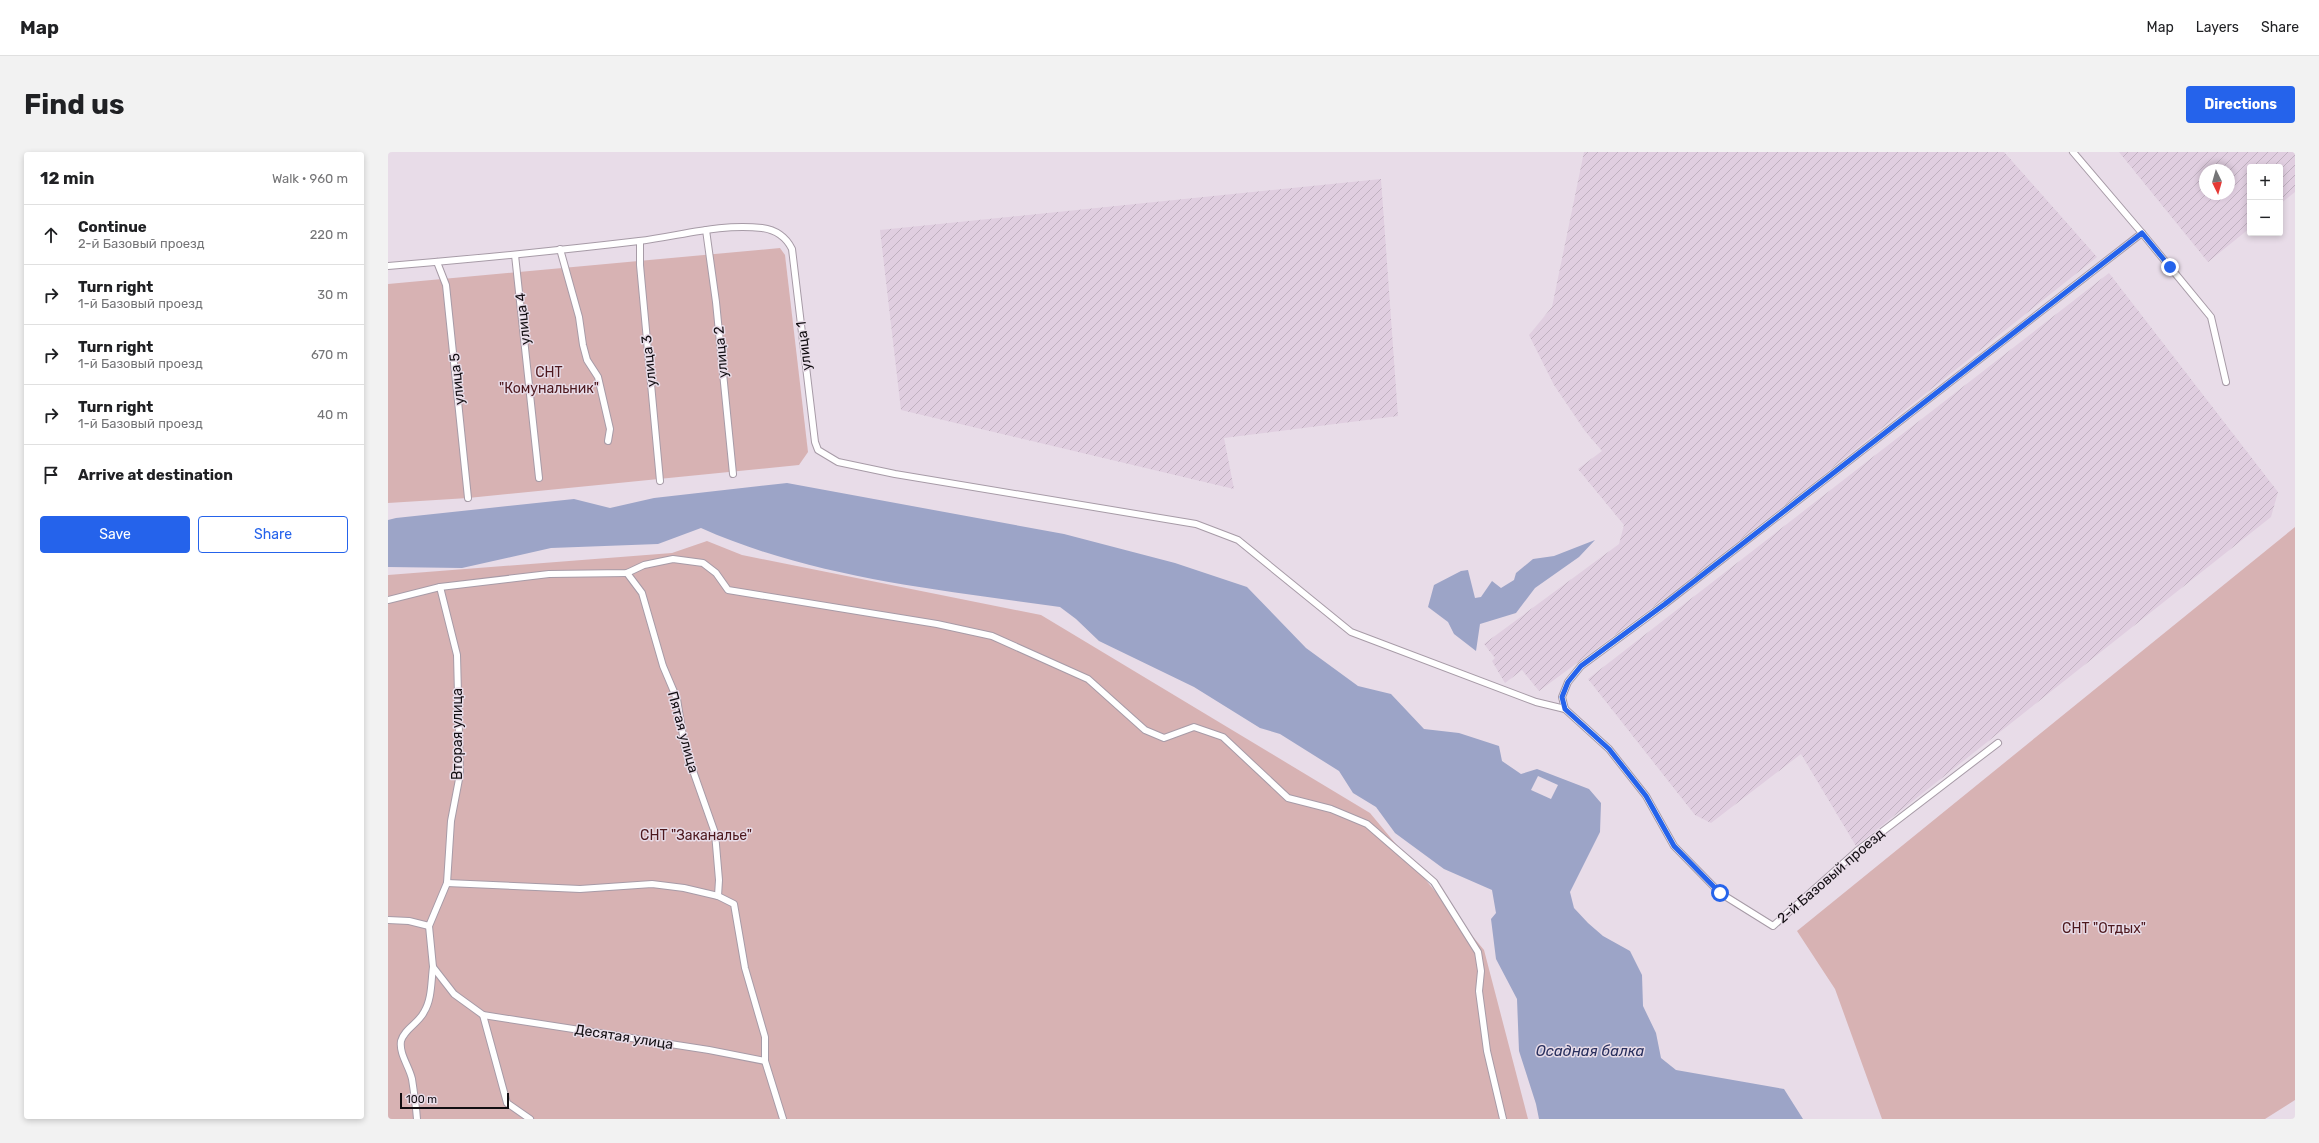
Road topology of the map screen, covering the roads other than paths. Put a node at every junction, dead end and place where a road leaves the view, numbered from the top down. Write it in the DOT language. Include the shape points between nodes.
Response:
graph roads {
  1 [pos="2073,152"];
  2 [pos="706,230"];
  3 [pos="2142,233"];
  4 [pos="640,241"];
  5 [pos="560,249"];
  6 [pos="515,255"];
  7 [pos="437,262"];
  8 [pos="388,266"];
  9 [pos="2226,382"];
  10 [pos="608,441"];
  11 [pos="733,474"];
  12 [pos="539,478"];
  13 [pos="660,481"];
  14 [pos="468,498"];
  15 [pos="627,573"];
  16 [pos="440,587"];
  17 [pos="388,600"];
  18 [pos="1565,709"];
  19 [pos="1998,743"];
  20 [pos="447,883"];
  21 [pos="718,896"];
  22 [pos="388,920"];
  23 [pos="429,926"];
  24 [pos="433,967"];
  25 [pos="483,1015"];
  26 [pos="765,1061"];
  27 [pos="417,1119"];
  28 [pos="530,1119"];
  29 [pos="783,1119"];
  30 [pos="1503,1119"];
  1 -- 3 [label="street"];
  2 -- 4 [label="street"];
  2 -- 11 [label="street, улица 2" via="716,302"];
  2 -- 18 [label="street, улица 1" via="764,228 787,238 792,249 815,442 818,450 838,462 1208,527 1238,540 1351,632 1536,702"];
  3 -- 9 [label="street" via="2211,317"];
  3 -- 18 [label="street" via="1665,604 1581,666 1568,682 1562,697"];
  4 -- 5 [label="street"];
  4 -- 13 [label="street, улица 3" via="641,281"];
  5 -- 6 [label="street"];
  5 -- 10 [label="street" via="579,317 587,360 598,377 610,429"];
  6 -- 7 [label="street"];
  6 -- 12 [label="street, улица 4"];
  7 -- 8 [label="street"];
  7 -- 14 [label="street, улица 5" via="446,285"];
  15 -- 16 [label="street" via="549,574"];
  15 -- 21 [label="street, Пятая улица" via="642,593 663,666 677,699 685,748 715,834"];
  15 -- 30 [label="street" via="644,565 673,559 703,563 716,573 728,590 937,624 992,636 1088,679 1145,730 1164,738 1194,726 1223,737 1288,798 1331,809 1367,824 1434,882 1478,952 1481,971 1478,990 1487,1051"];
  16 -- 17 [label="street"];
  16 -- 20 [label="street, Вторая улица" via="457,655 458,687 460,774 451,821"];
  18 -- 19 [label="street, 2-й Базовый проезд" via="1609,749 1646,796 1674,846 1720,893 1773,926 1857,851"];
  20 -- 21 [label="street" via="580,889 652,884"];
  20 -- 23 [label="street, Вторая улица"];
  21 -- 26 [label="street" via="734,904 744,968 765,1037"];
  22 -- 23 [label="street" via="409,921"];
  23 -- 24 [label="street"];
  24 -- 25 [label="street" via="454,994"];
  24 -- 27 [label="street" via="429,1002 424,1014 403,1034 401,1042 402,1054 412,1078"];
  25 -- 26 [label="street, Десятая улица"];
  25 -- 28 [label="street" via="507,1103"];
  26 -- 29 [label="street"];
}
